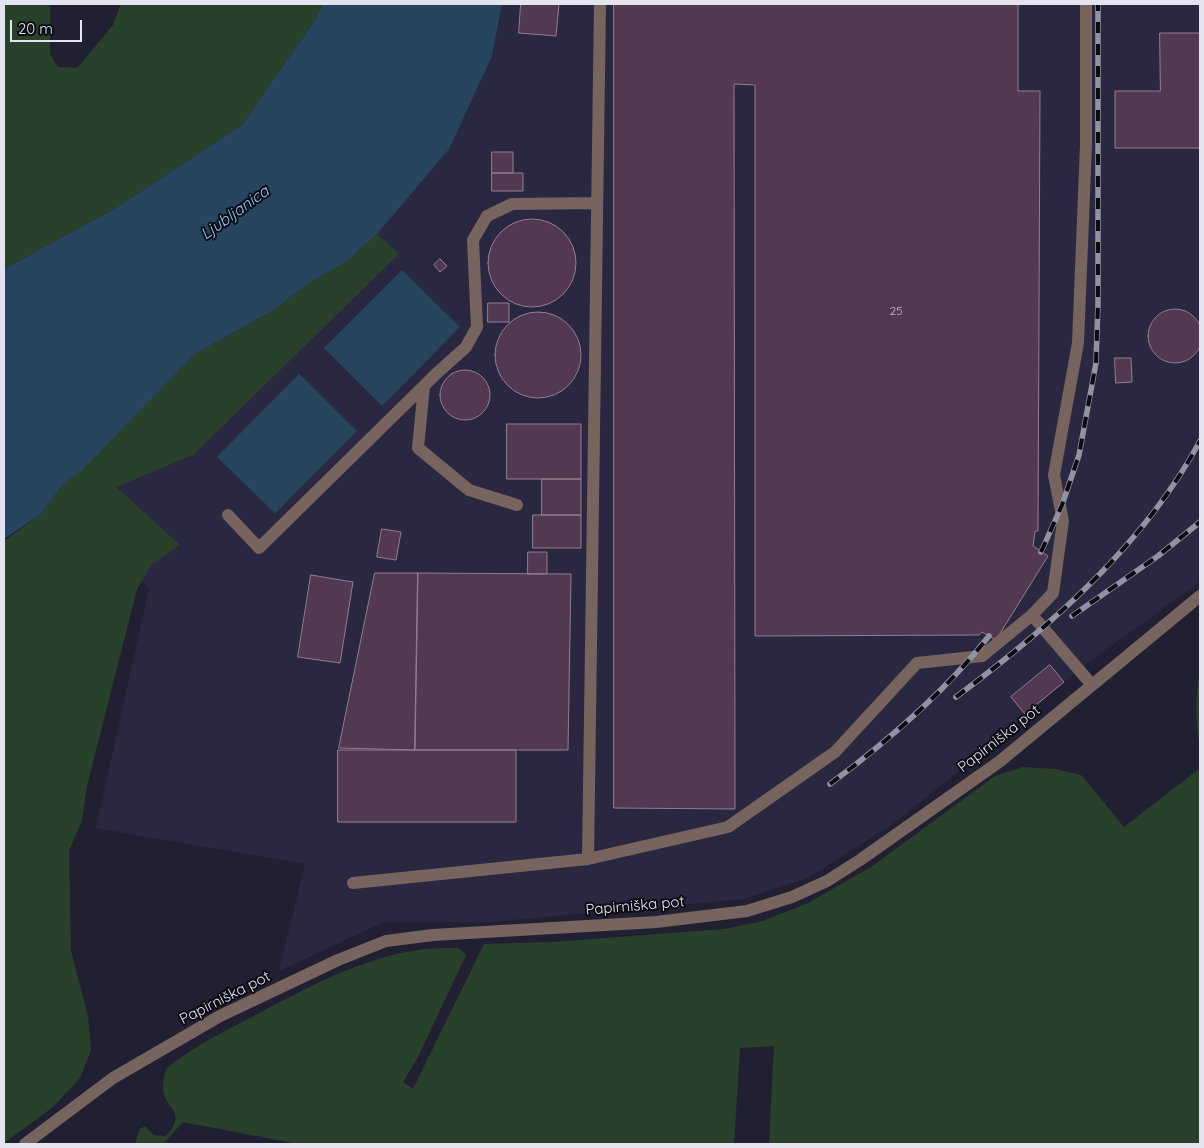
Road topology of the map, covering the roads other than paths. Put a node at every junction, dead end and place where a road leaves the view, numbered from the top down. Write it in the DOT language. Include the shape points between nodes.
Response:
graph roads {
  1 [pos="600,4"];
  2 [pos="1086,4"];
  3 [pos="597,203"];
  4 [pos="424,386"];
  5 [pos="517,505"];
  6 [pos="228,515"];
  7 [pos="1200,596"];
  8 [pos="1032,615"];
  9 [pos="1092,685"];
  10 [pos="588,859"];
  11 [pos="353,883"];
  12 [pos="39,1140"];
  13 [pos="25,1144"];
  1 -- 3 [label="street"];
  2 -- 8 [label="street" via="1086,145 1078,343 1054,475 1064,521 1053,593"];
  3 -- 4 [label="street" via="512,204 487,216 473,240 477,327 466,347"];
  3 -- 10 [label="street"];
  4 -- 5 [label="street" via="418,448 469,490"];
  4 -- 6 [label="street" via="259,548"];
  7 -- 9 [label="street, Papirniška pot"];
  8 -- 9 [label="street"];
  8 -- 10 [label="street" via="982,656 917,663 835,752 728,827"];
  9 -- 12 [label="street, Papirniška pot" via="999,762 950,797 827,881 792,897 747,911 656,922 433,935 386,941 220,1016 113,1078"];
  10 -- 11 [label="street"];
  12 -- 13 [label="street, Papirniška pot"];
}
